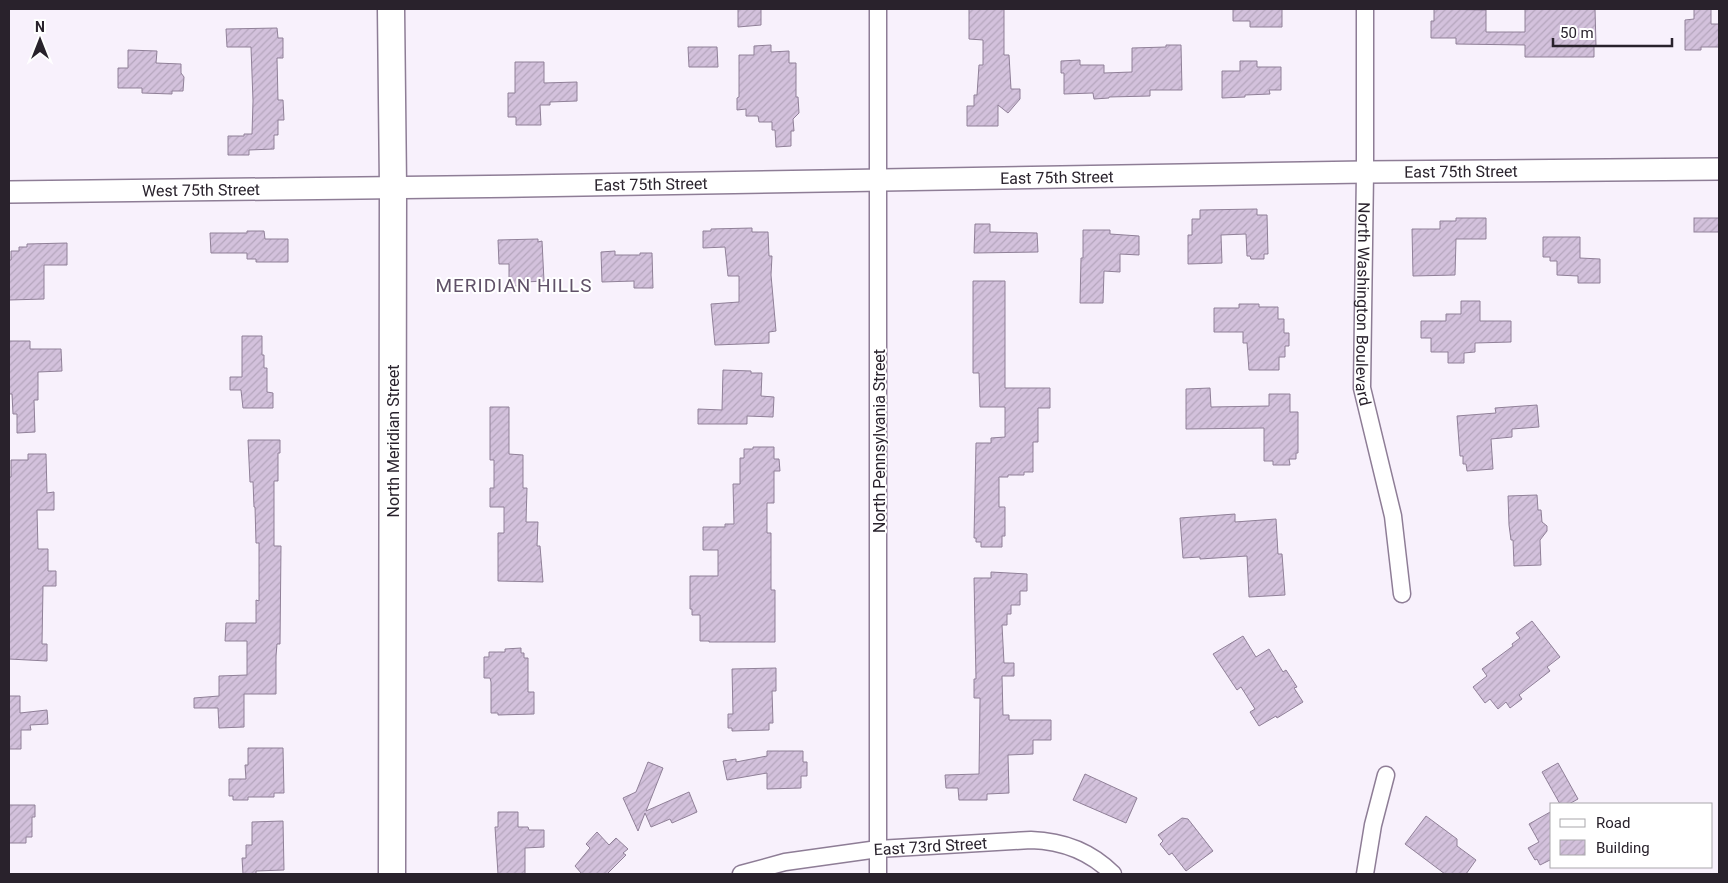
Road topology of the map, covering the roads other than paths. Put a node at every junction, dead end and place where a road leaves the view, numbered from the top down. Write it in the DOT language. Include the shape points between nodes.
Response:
graph roads {
  1 [pos="391,9"];
  2 [pos="878,9"];
  3 [pos="1365,9"];
  4 [pos="1719,169"];
  5 [pos="1366,172"];
  6 [pos="879,179"];
  7 [pos="393,187"];
  8 [pos="9,192"];
  9 [pos="1402,594"];
  10 [pos="1386,775"];
  11 [pos="878,849"];
  12 [pos="392,874"];
  13 [pos="741,874"];
  14 [pos="878,874"];
  15 [pos="1113,874"];
  16 [pos="1366,874"];
  1 -- 7 [label="main road, North Meridian Street"];
  2 -- 6 [label="street, North Pennsylvania Street"];
  3 -- 5 [label="street, North Washington Boulevard"];
  4 -- 5 [label="street, East 75th Street"];
  5 -- 6 [label="street, East 75th Street"];
  5 -- 9 [label="street, North Washington Boulevard" via="1362,388 1393,516"];
  6 -- 7 [label="street, East 75th Street"];
  6 -- 11 [label="street, North Pennsylvania Street"];
  7 -- 8 [label="street, West 75th Street"];
  7 -- 12 [label="main road, North Meridian Street"];
  10 -- 16 [label="street" via="1373,825"];
  11 -- 13 [label="street, East 73rd Street" via="785,862"];
  11 -- 14 [label="street, North Pennsylvania Street"];
  11 -- 15 [label="street, East 73rd Street" via="1041,840 1084,852"];
}
